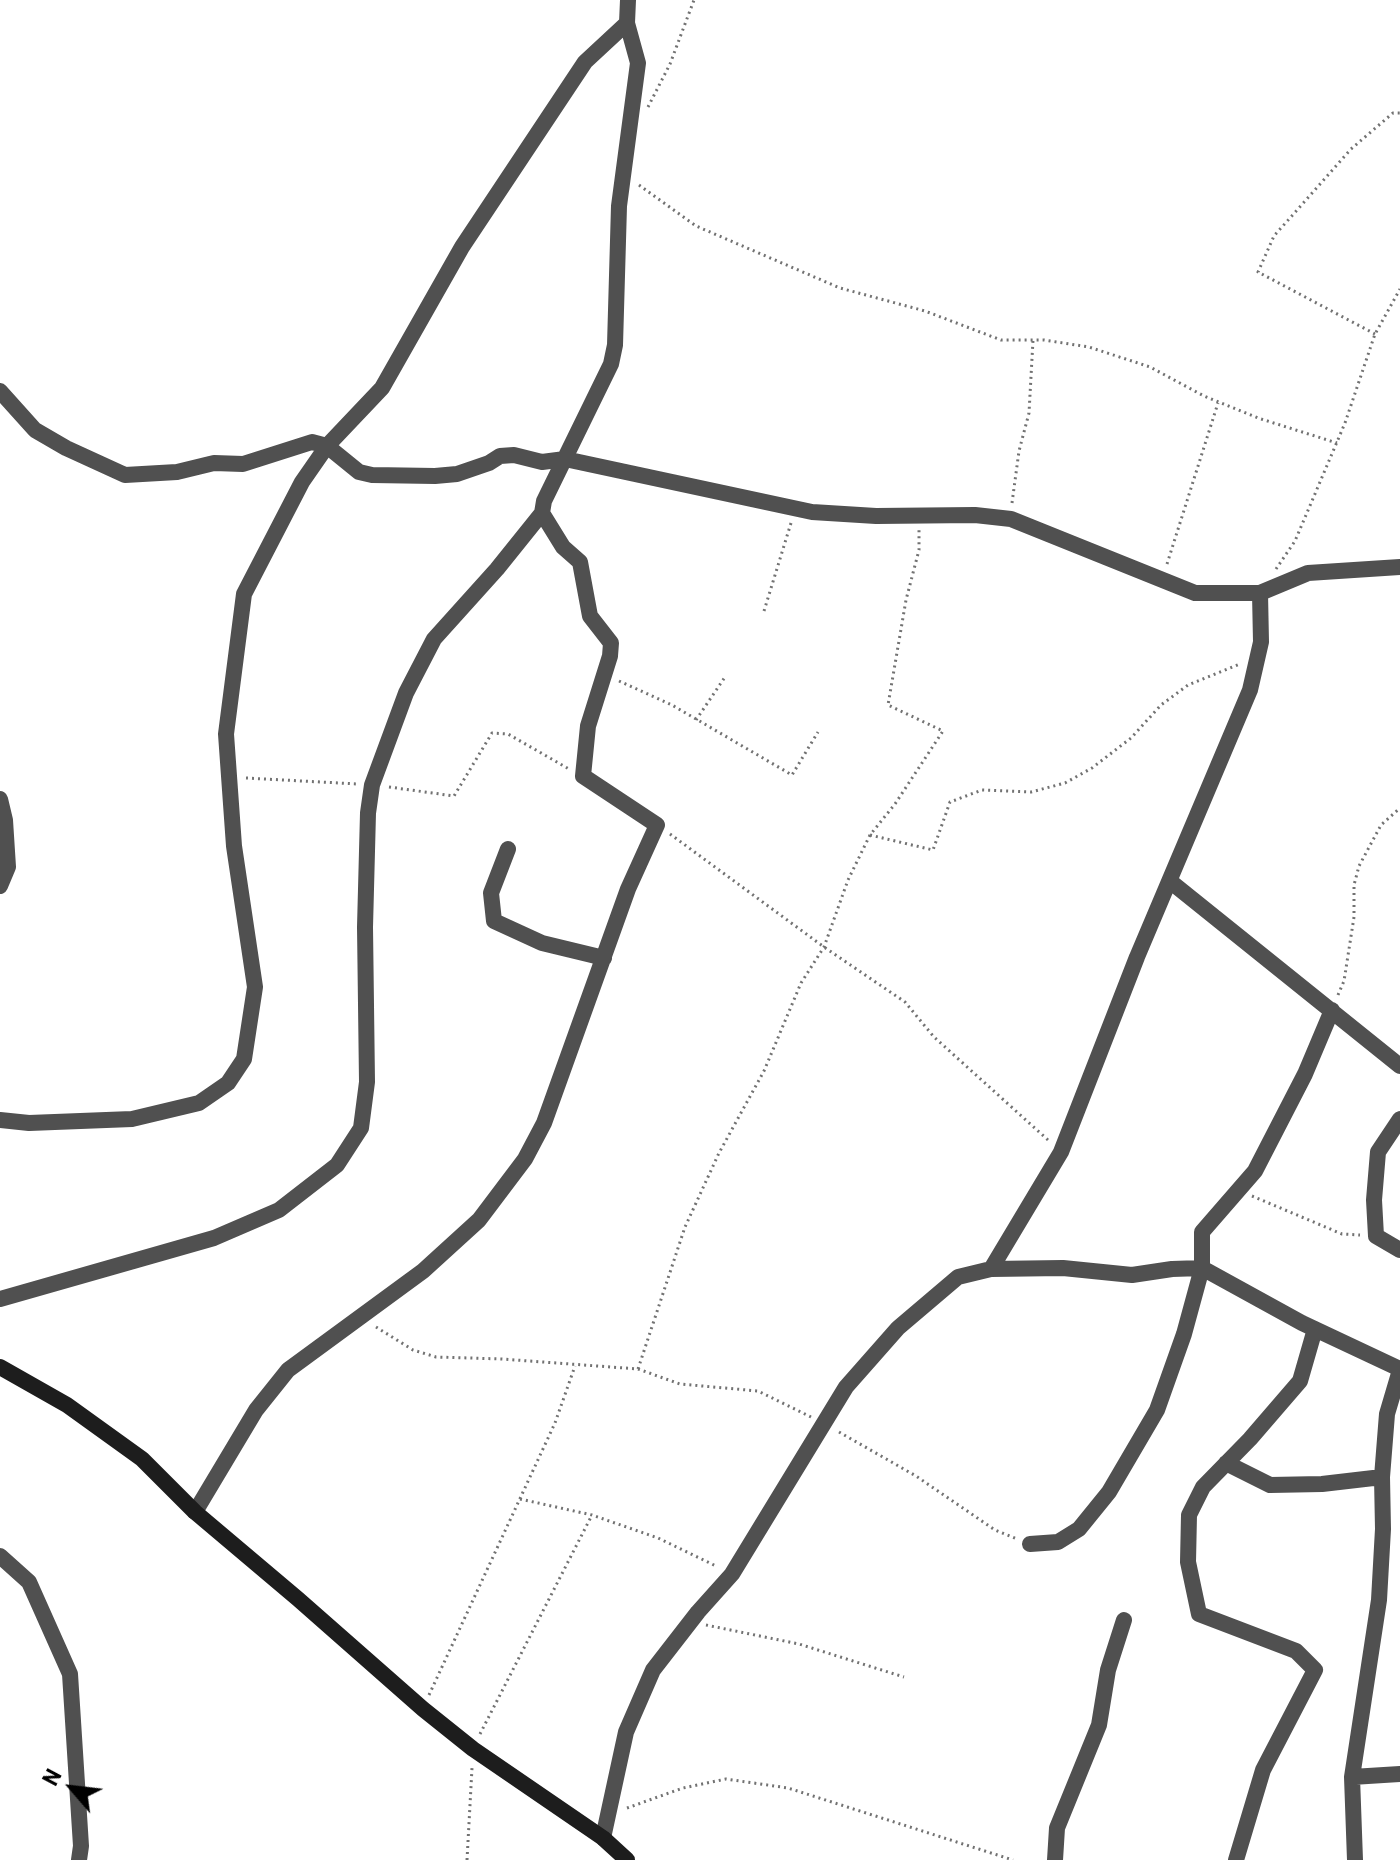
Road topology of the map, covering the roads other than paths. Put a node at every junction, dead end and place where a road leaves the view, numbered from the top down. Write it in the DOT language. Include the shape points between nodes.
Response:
graph roads {
  1 [pos="628,0"];
  2 [pos="627,23"];
  3 [pos="0,391"];
  4 [pos="327,446"];
  5 [pos="565,459"];
  6 [pos="542,513"];
  7 [pos="1400,567"];
  8 [pos="1260,593"];
  9 [pos="0,799"];
  10 [pos="508,849"];
  11 [pos="1171,882"];
  12 [pos="0,886"];
  13 [pos="604,958"];
  14 [pos="1332,1010"];
  15 [pos="1400,1066"];
  16 [pos="1400,1119"];
  17 [pos="0,1120"];
  18 [pos="1400,1250"];
  19 [pos="1202,1268"];
  20 [pos="991,1269"];
  21 [pos="0,1299"];
  22 [pos="1315,1329"];
  23 [pos="0,1367"];
  24 [pos="1400,1370"];
  25 [pos="1226,1463"];
  26 [pos="1382,1477"];
  27 [pos="195,1512"];
  28 [pos="1030,1544"];
  29 [pos="0,1556"];
  30 [pos="1124,1620"];
  31 [pos="1400,1774"];
  32 [pos="1352,1777"];
  33 [pos="603,1838"];
  34 [pos="79,1860"];
  35 [pos="627,1860"];
  36 [pos="1055,1860"];
  37 [pos="1236,1860"];
  38 [pos="1355,1860"];
  1 -- 2 [label="street"];
  2 -- 4 [label="street" via="585,62 462,247 382,388"];
  2 -- 5 [label="street" via="638,63 619,206 615,345"];
  3 -- 4 [label="street" via="35,430 125,475 243,464 312,442"];
  4 -- 5 [label="street" via="359,472 372,475 457,474 500,456 542,462"];
  4 -- 17 [label="street" via="302,482 244,594 226,734 234,846 255,987 244,1059 228,1083 199,1103 132,1119"];
  5 -- 6 [label="street"];
  5 -- 8 [label="street" via="812,512 1011,519 1195,593"];
  6 -- 13 [label="street" via="563,547 580,562 590,616 611,643 588,726 583,776 657,825"];
  6 -- 21 [label="street" via="434,639 406,693 372,785 365,913 367,1082 361,1128 337,1165 279,1210 214,1238"];
  7 -- 8 [label="street" via="1308,573"];
  8 -- 11 [label="street" via="1261,642 1250,690"];
  9 -- 12 [label="street" via="8,867"];
  10 -- 13 [label="street" via="491,893 494,921 542,943"];
  11 -- 14 [label="street"];
  11 -- 20 [label="street" via="1061,1152"];
  13 -- 27 [label="street" via="544,1123 525,1159 479,1220 423,1271 288,1370 256,1410"];
  14 -- 15 [label="street"];
  14 -- 19 [label="street" via="1255,1171 1202,1232"];
  16 -- 18 [label="street" via="1378,1152 1374,1200 1376,1236"];
  19 -- 20 [label="street" via="1132,1275 1063,1268"];
  19 -- 22 [label="street"];
  19 -- 28 [label="street" via="1157,1410 1109,1492 1079,1529 1058,1542"];
  20 -- 33 [label="street" via="958,1277 898,1328 846,1387 732,1574 653,1670 626,1732"];
  22 -- 24 [label="street"];
  22 -- 25 [label="street" via="1300,1381"];
  23 -- 27 [label="main road" via="67,1405 142,1459"];
  24 -- 26 [label="street" via="1387,1414"];
  25 -- 26 [label="street" via="1270,1485"];
  25 -- 37 [label="street" via="1203,1487 1189,1515 1188,1562 1199,1614 1296,1651 1315,1670 1263,1770"];
  26 -- 32 [label="street" via="1379,1600"];
  27 -- 33 [label="main road" via="473,1749"];
  29 -- 34 [label="street" via="29,1582 70,1674"];
  30 -- 36 [label="street" via="1099,1725 1057,1828"];
  31 -- 32 [label="street"];
  32 -- 38 [label="street"];
  33 -- 35 [label="main road"];
}
